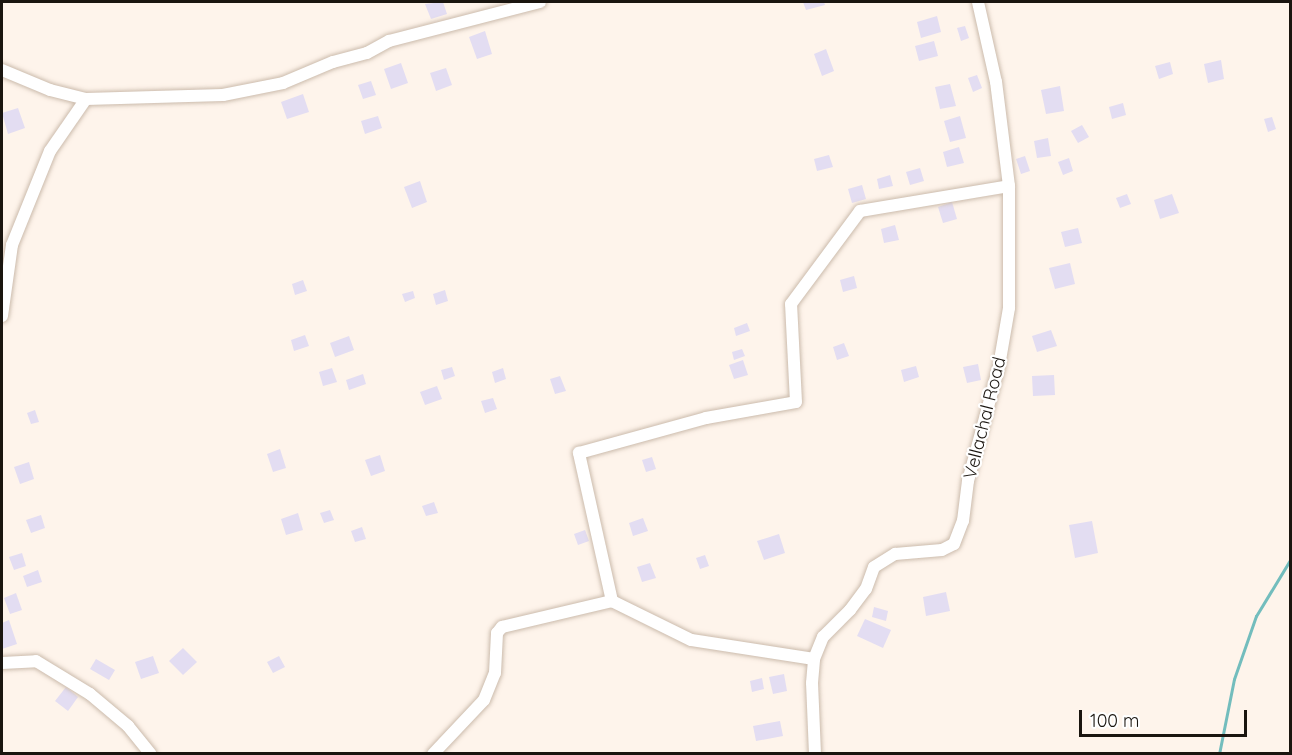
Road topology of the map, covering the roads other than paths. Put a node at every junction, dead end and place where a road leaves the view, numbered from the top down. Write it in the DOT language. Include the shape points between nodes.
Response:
graph roads {
  1 [pos="540,2"];
  2 [pos="978,2"];
  3 [pos="2,70"];
  4 [pos="86,99"];
  5 [pos="1010,186"];
  6 [pos="2,316"];
  7 [pos="612,602"];
  8 [pos="814,659"];
  9 [pos="2,663"];
  10 [pos="151,753"];
  11 [pos="432,753"];
  12 [pos="815,753"];
  1 -- 4 [label="street" via="399,38 367,53 262,88 223,95"];
  2 -- 5 [label="street, Vellachal Road" via="996,82"];
  3 -- 4 [label="street" via="50,90"];
  4 -- 6 [label="street" via="50,152 12,245"];
  5 -- 7 [label="street" via="860,211 791,304 796,402 706,418 579,453"];
  5 -- 8 [label="street, Vellachal Road" via="1009,308 999,366 968,481 959,537 942,550 895,554 874,567 866,589 823,636"];
  7 -- 8 [label="street" via="691,640"];
  7 -- 11 [label="street" via="502,627 496,633 495,673 484,700"];
  8 -- 12 [label="street, Vellachal Road"];
  9 -- 10 [label="street" via="36,662 72,683 128,726"];
}
